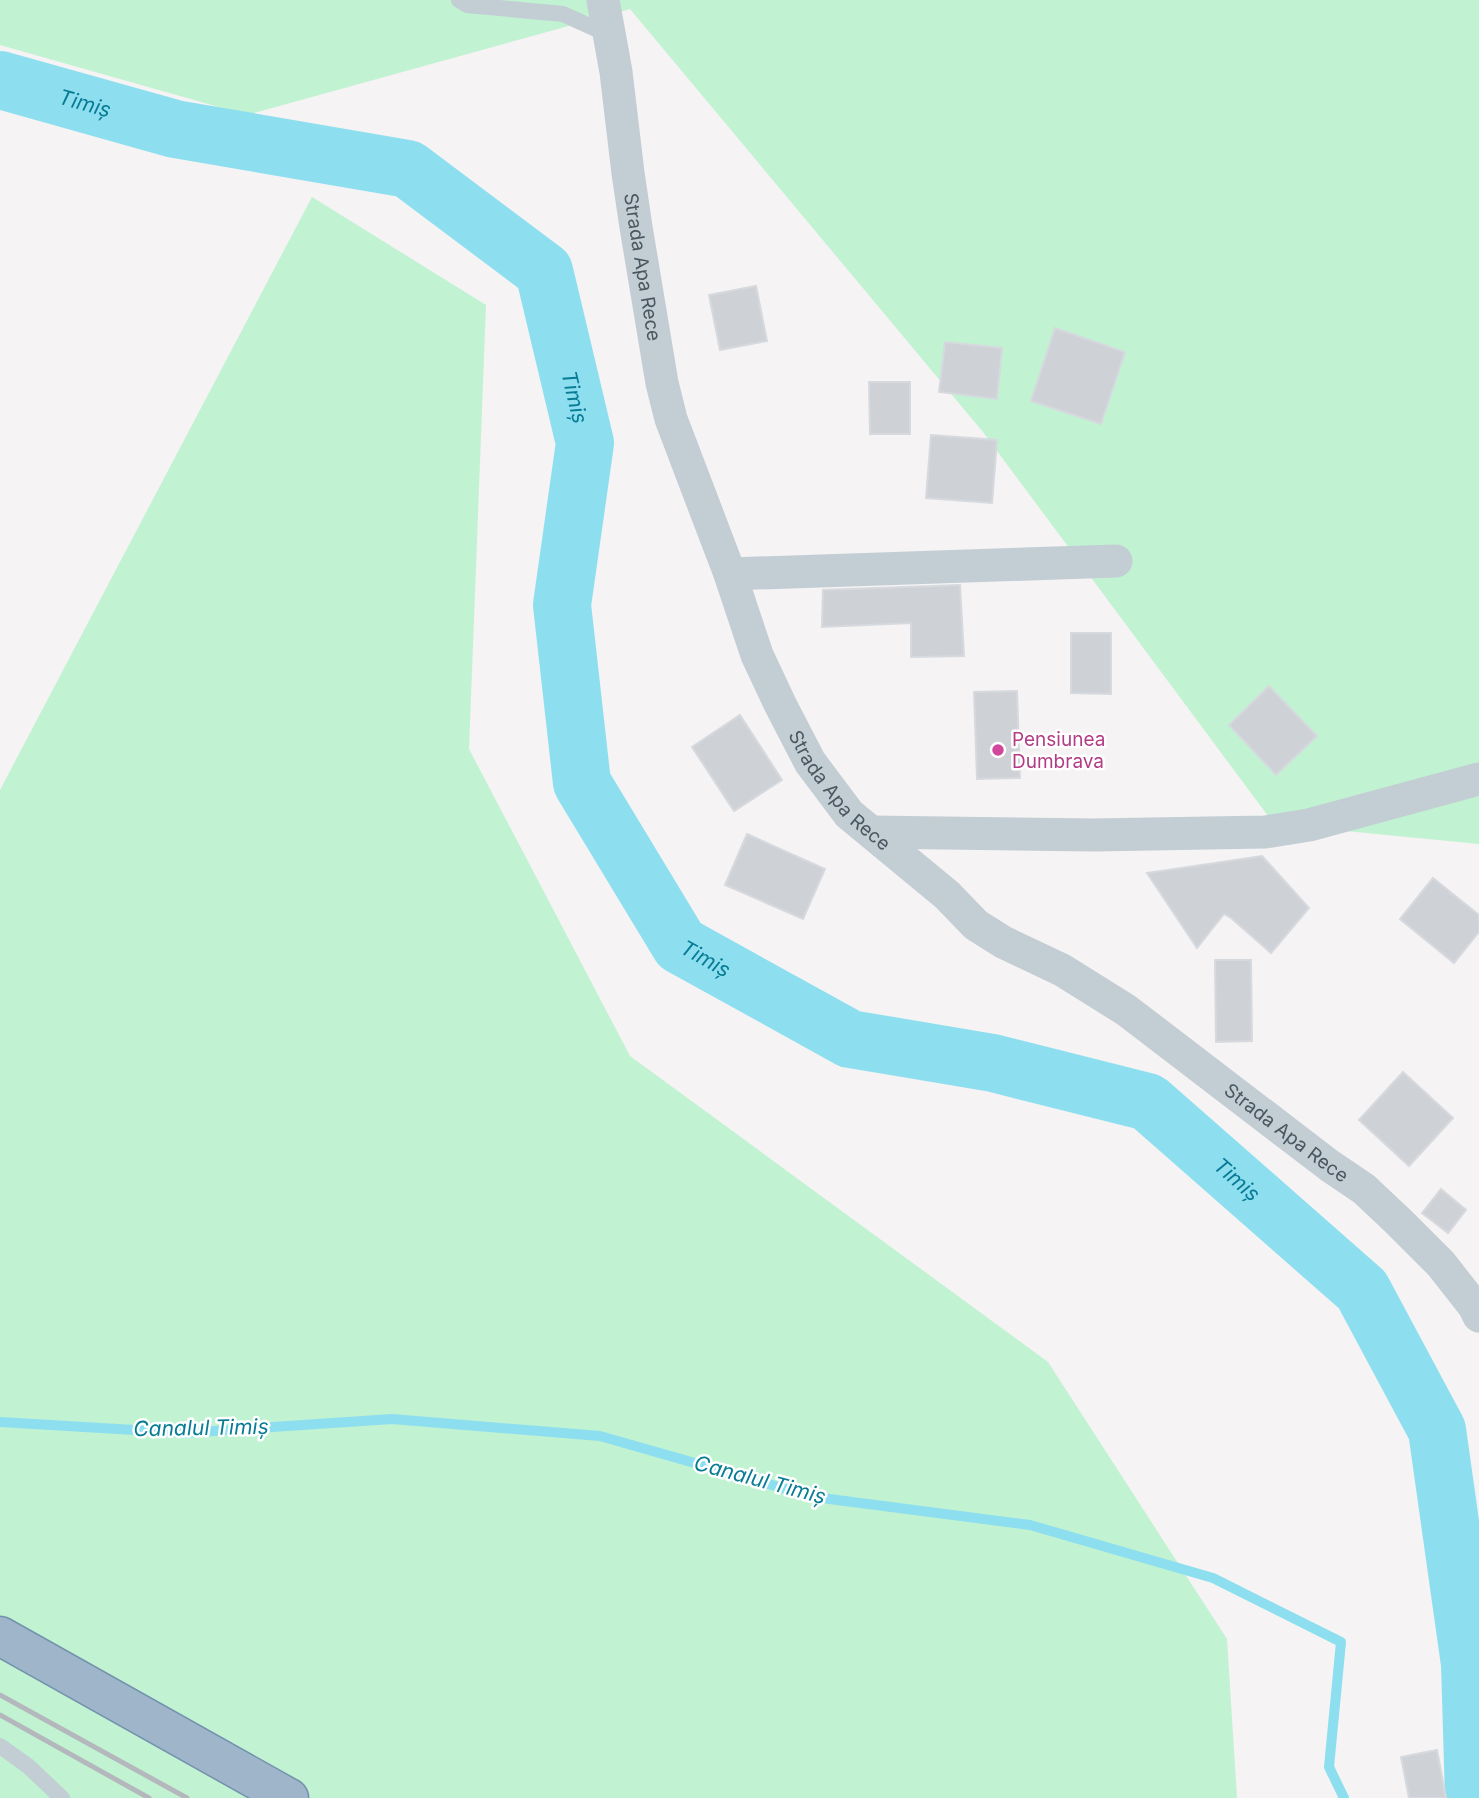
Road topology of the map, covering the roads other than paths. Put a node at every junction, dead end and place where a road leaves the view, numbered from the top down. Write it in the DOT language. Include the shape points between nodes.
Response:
graph roads {
  1 [pos="459,0"];
  2 [pos="603,0"];
  3 [pos="609,35"];
  4 [pos="1116,561"];
  5 [pos="730,574"];
  6 [pos="1479,779"];
  7 [pos="871,832"];
  8 [pos="1479,1316"];
  9 [pos="0,1636"];
  10 [pos="0,1746"];
  11 [pos="62,1798"];
  12 [pos="289,1798"];
  1 -- 3 [label="lane" via="467,5 563,14"];
  2 -- 3 [label="street, Strada Apa Rece"];
  3 -- 5 [label="street, Strada Apa Rece" via="662,383 671,419"];
  4 -- 5 [label="street"];
  5 -- 7 [label="street, Strada Apa Rece" via="757,655 810,762 849,814"];
  6 -- 7 [label="street" via="1309,825 1265,831 1094,835"];
  7 -- 8 [label="street, Strada Apa Rece" via="976,925 1126,1010 1364,1189 1441,1264"];
  9 -- 12 [label="highway"];
  10 -- 11 [label="lane"];
}
